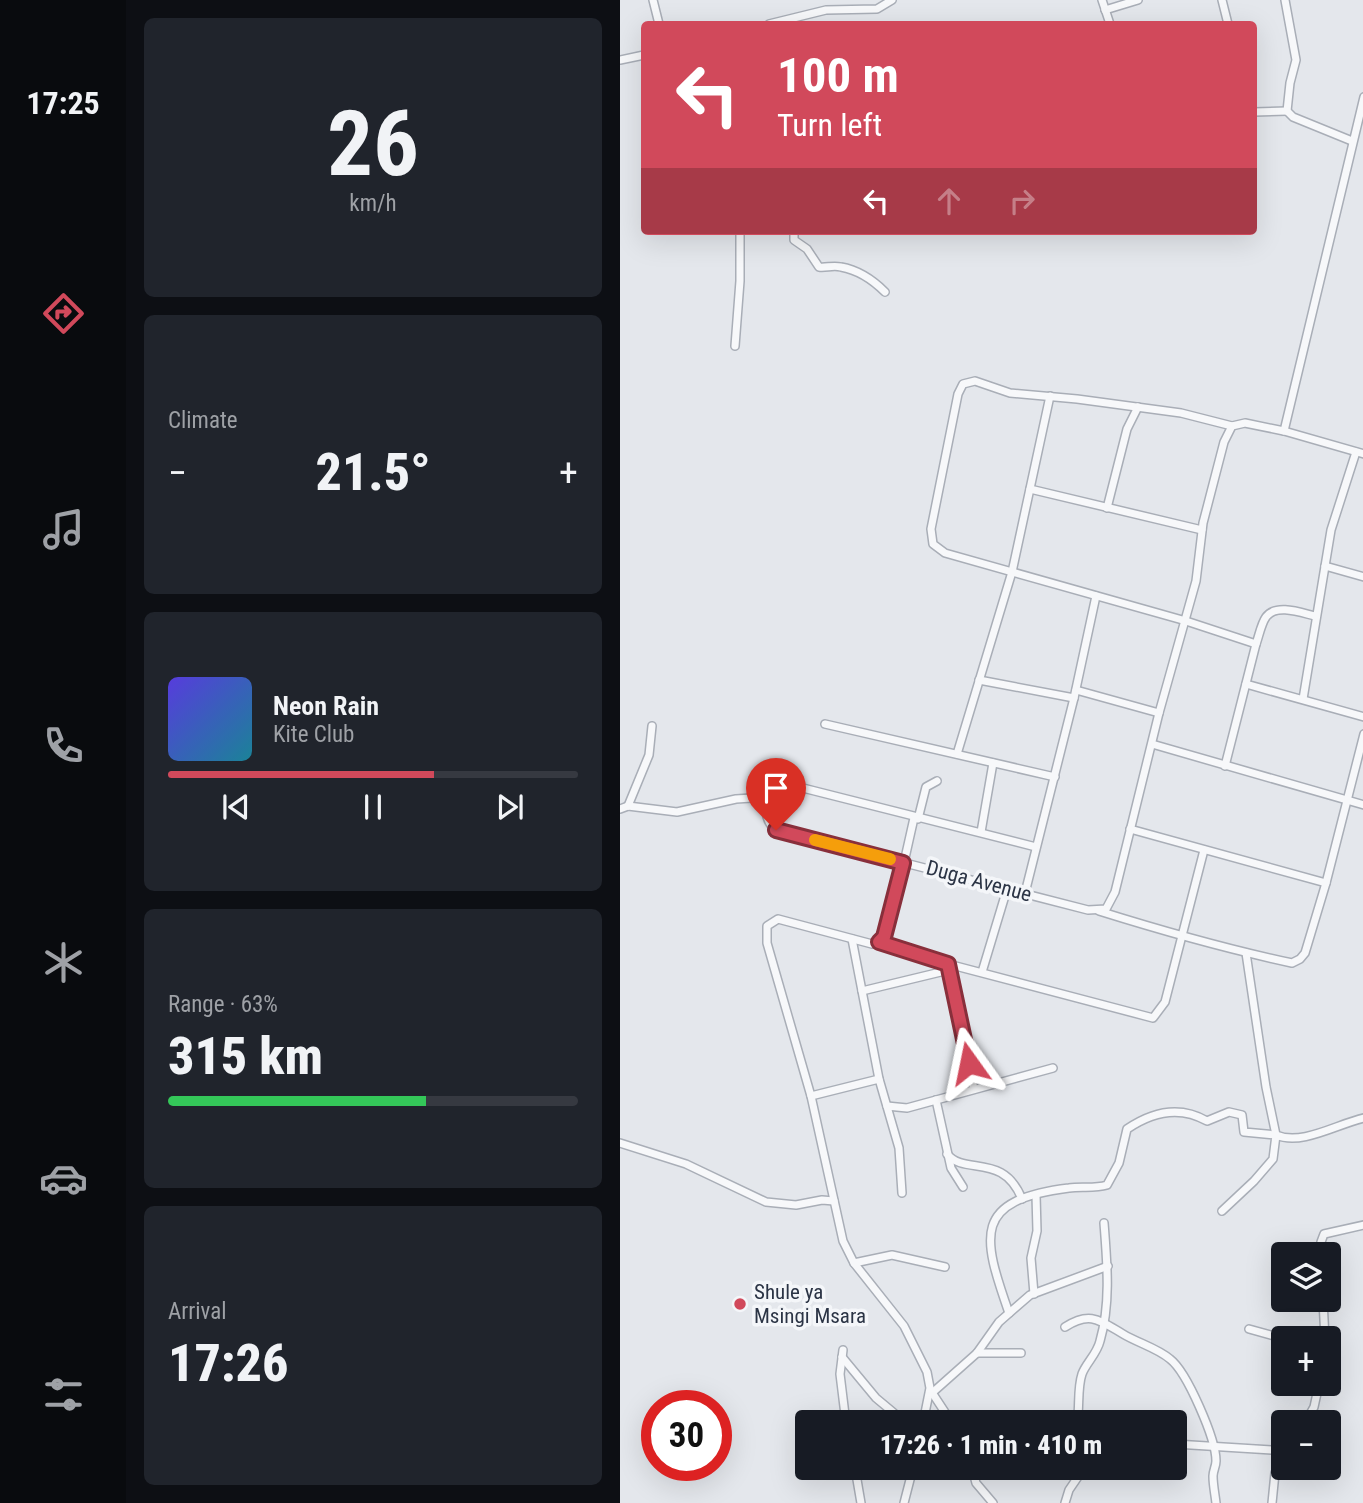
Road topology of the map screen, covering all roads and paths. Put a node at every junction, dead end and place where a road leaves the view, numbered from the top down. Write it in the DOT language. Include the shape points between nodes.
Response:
graph roads {
  1 [pos="653,0"];
  2 [pos="823,0"];
  3 [pos="892,0"];
  4 [pos="1102,0"];
  5 [pos="1138,0"];
  6 [pos="1222,0"];
  7 [pos="1285,0"];
  8 [pos="826,10"];
  9 [pos="1105,10"];
  10 [pos="658,21"];
  11 [pos="781,21"];
  12 [pos="1109,21"];
  13 [pos="1227,21"];
  14 [pos="641,56"];
  15 [pos="620,60"];
  16 [pos="1364,97"];
  17 [pos="1287,111"];
  18 [pos="1257,112"];
  19 [pos="1352,141"];
  20 [pos="740,235"];
  21 [pos="794,235"];
  22 [pos="885,292"];
  23 [pos="735,346"];
  24 [pos="1050,397"];
  25 [pos="1138,407"];
  26 [pos="1232,426"];
  27 [pos="1284,431"];
  28 [pos="1360,453"];
  29 [pos="1030,489"];
  30 [pos="1106,508"];
  31 [pos="1202,530"];
  32 [pos="1325,566"];
  33 [pos="1012,572"];
  34 [pos="1364,578"];
  35 [pos="1096,596"];
  36 [pos="1315,616"];
  37 [pos="1186,621"];
  38 [pos="1256,644"];
  39 [pos="979,681"];
  40 [pos="1246,684"];
  41 [pos="1075,694"];
  42 [pos="1303,699"];
  43 [pos="1159,713"];
  44 [pos="1364,717"];
  45 [pos="825,724"];
  46 [pos="652,726"];
  47 [pos="1364,734"];
  48 [pos="1152,744"];
  49 [pos="957,754"];
  50 [pos="993,763"];
  51 [pos="1224,766"];
  52 [pos="1055,777"];
  53 [pos="937,781"];
  54 [pos="766,797"];
  55 [pos="1345,800"];
  56 [pos="1364,805"];
  57 [pos="624,808"];
  58 [pos="916,818"];
  59 [pos="1130,829"];
  60 [pos="980,832"];
  61 [pos="1035,847"];
  62 [pos="1204,850"];
  63 [pos="903,865"];
  64 [pos="1326,883"];
  65 [pos="1007,889"];
  66 [pos="1025,893"];
  67 [pos="1098,911"];
  68 [pos="1182,937"];
  69 [pos="852,939"];
  70 [pos="879,942"];
  71 [pos="1246,953"];
  72 [pos="949,967"];
  73 [pos="982,972"];
  74 [pos="862,991"];
  75 [pos="1053,1068"];
  76 [pos="879,1079"];
  77 [pos="975,1089"];
  78 [pos="811,1096"];
  79 [pos="936,1100"];
  80 [pos="887,1106"];
  81 [pos="1364,1118"];
  82 [pos="1276,1135"];
  83 [pos="620,1143"];
  84 [pos="947,1154"];
  85 [pos="963,1186"];
  86 [pos="902,1193"];
  87 [pos="1036,1195"];
  88 [pos="1022,1199"];
  89 [pos="834,1201"];
  90 [pos="1222,1211"];
  91 [pos="1104,1223"];
  92 [pos="1364,1225"];
  93 [pos="1323,1242"];
  94 [pos="854,1263"];
  95 [pos="1108,1266"];
  96 [pos="945,1267"];
  97 [pos="1034,1294"];
  98 [pos="1009,1313"];
  99 [pos="1103,1324"];
  100 [pos="1065,1327"];
  101 [pos="1249,1329"];
  102 [pos="1271,1335"];
  103 [pos="977,1353"];
  104 [pos="1021,1353"];
  105 [pos="931,1390"];
  106 [pos="844,1410"];
  107 [pos="890,1410"];
  108 [pos="926,1410"];
  109 [pos="944,1410"];
  110 [pos="1078,1410"];
  111 [pos="1187,1445"];
  112 [pos="1213,1447"];
  113 [pos="1271,1450"];
  114 [pos="857,1480"];
  115 [pos="910,1480"];
  116 [pos="975,1480"];
  117 [pos="1076,1480"];
  118 [pos="1274,1480"];
  119 [pos="861,1503"];
  120 [pos="904,1503"];
  121 [pos="993,1503"];
  122 [pos="1065,1503"];
  123 [pos="1216,1503"];
  124 [pos="1272,1503"];
  1 -- 10 [label="street"];
  2 -- 8 [label="street"];
  3 -- 8 [label="street" via="868,11"];
  4 -- 9 [label="street"];
  5 -- 9 [label="street"];
  6 -- 13 [label="street"];
  7 -- 17 [label="street" via="1296,60"];
  8 -- 11 [label="street"];
  9 -- 12 [label="street"];
  14 -- 15 [label="street"];
  16 -- 19 [label="street"];
  17 -- 18 [label="street"];
  17 -- 19 [label="street"];
  19 -- 27 [label="street"];
  20 -- 23 [label="street"];
  21 -- 22 [label="street" via="818,267 838,266 856,272"];
  24 -- 25 [label="street"];
  24 -- 29 [label="street"];
  24 -- 33 [label="street" via="1010,393 975,381 963,384 958,394 931,529 933,544 945,553"];
  25 -- 26 [label="street"];
  25 -- 30 [label="street" via="1127,429"];
  26 -- 27 [label="street" via="1245,423"];
  26 -- 31 [label="street"];
  27 -- 28 [label="street"];
  28 -- 32 [label="street" via="1331,530"];
  29 -- 30 [label="street"];
  29 -- 33 [label="street"];
  30 -- 31 [label="street"];
  31 -- 37 [label="street"];
  32 -- 34 [label="street"];
  32 -- 36 [label="street"];
  33 -- 35 [label="street"];
  33 -- 39 [label="street"];
  35 -- 37 [label="street"];
  35 -- 41 [label="street"];
  36 -- 38 [label="street" via="1276,611 1266,617"];
  36 -- 42 [label="street"];
  37 -- 38 [label="street"];
  37 -- 43 [label="street"];
  38 -- 40 [label="street"];
  39 -- 41 [label="street"];
  39 -- 49 [label="street"];
  40 -- 42 [label="street"];
  40 -- 51 [label="street"];
  41 -- 43 [label="street"];
  41 -- 52 [label="street"];
  42 -- 44 [label="street"];
  43 -- 48 [label="street"];
  45 -- 49 [label="street"];
  46 -- 57 [label="street" via="649,755"];
  47 -- 55 [label="street"];
  48 -- 51 [label="street"];
  48 -- 59 [label="street"];
  49 -- 50 [label="street"];
  50 -- 52 [label="street"];
  50 -- 60 [label="street"];
  51 -- 55 [label="street"];
  52 -- 61 [label="street"];
  53 -- 58 [label="street" via="926,787"];
  54 -- 57 [label="street" via="677,812"];
  54 -- 58 [label="street" via="767,788 778,783"];
  54 -- 63 [label="street" via="769,825 776,830"];
  55 -- 56 [label="street"];
  55 -- 64 [label="street"];
  58 -- 60 [label="street"];
  58 -- 63 [label="street"];
  59 -- 62 [label="street"];
  59 -- 67 [label="street" via="1115,892 1106,909"];
  60 -- 61 [label="street"];
  61 -- 66 [label="street"];
  62 -- 64 [label="street"];
  62 -- 68 [label="street"];
  63 -- 65 [label="street, Duga Avenue" via="917,864"];
  63 -- 70 [label="street, Duga Avenue"];
  64 -- 71 [label="street, Duga Avenue" via="1300,959 1292,963"];
  65 -- 66 [label="street, Duga Avenue"];
  65 -- 73 [label="street"];
  66 -- 67 [label="street, Duga Avenue"];
  67 -- 68 [label="street, Duga Avenue"];
  68 -- 71 [label="street, Duga Avenue"];
  68 -- 73 [label="street" via="1165,1002 1153,1018"];
  69 -- 70 [label="street"];
  69 -- 74 [label="street"];
  69 -- 78 [label="street" via="778,919 768,926 767,943"];
  70 -- 72 [label="street"];
  71 -- 82 [label="street"];
  72 -- 73 [label="street"];
  72 -- 74 [label="street"];
  72 -- 77 [label="street"];
  74 -- 76 [label="street"];
  75 -- 77 [label="street"];
  76 -- 78 [label="street"];
  76 -- 80 [label="street"];
  77 -- 79 [label="street"];
  78 -- 89 [label="street"];
  79 -- 80 [label="street" via="907,1108"];
  79 -- 84 [label="street"];
  80 -- 86 [label="street" via="899,1148"];
  81 -- 82 [label="street" via="1310,1135 1285,1139"];
  82 -- 87 [label="street" via="1244,1132 1242,1115 1228,1112 1207,1121 1169,1110 1127,1129 1119,1163 1106,1185"];
  82 -- 90 [label="street" via="1273,1159"];
  83 -- 89 [label="street" via="686,1164 766,1202"];
  84 -- 85 [label="street"];
  84 -- 88 [label="street" via="956,1161 999,1170"];
  87 -- 88 [label="street"];
  87 -- 97 [label="street" via="1037,1231 1031,1258"];
  88 -- 98 [label="street" via="999,1211 991,1228 993,1262"];
  89 -- 94 [label="street" via="843,1241"];
  91 -- 95 [label="street"];
  92 -- 93 [label="street" via="1324,1234"];
  94 -- 96 [label="street" via="892,1255"];
  94 -- 105 [label="street" via="904,1326"];
  95 -- 97 [label="street"];
  95 -- 99 [label="street"];
  97 -- 98 [label="street"];
  98 -- 103 [label="street"];
  99 -- 100 [label="street" via="1083,1317"];
  99 -- 110 [label="street" via="1096,1354 1082,1373"];
  99 -- 112 [label="street" via="1179,1367"];
  101 -- 102 [label="street"];
  103 -- 104 [label="street"];
  103 -- 105 [label="street"];
  105 -- 108 [label="street"];
  105 -- 109 [label="street"];
  106 -- 107 [label="street" via="840,1374 843,1353"];
  111 -- 112 [label="street"];
  112 -- 113 [label="street"];
  112 -- 123 [label="street"];
  114 -- 119 [label="street"];
  115 -- 120 [label="street"];
  116 -- 121 [label="street"];
  117 -- 122 [label="street"];
  118 -- 124 [label="street"];
}
